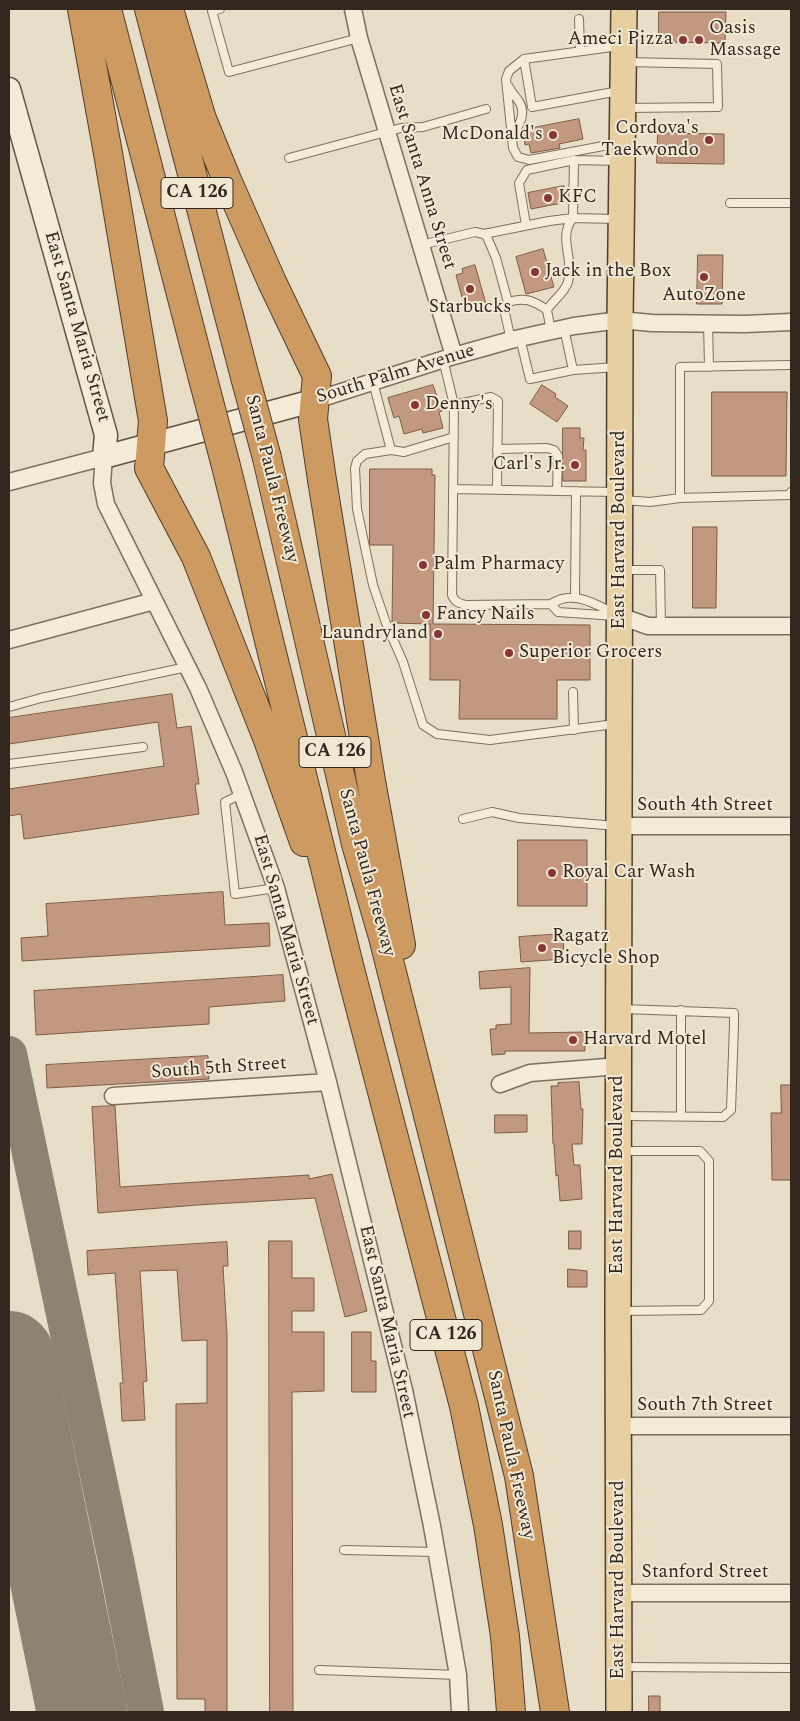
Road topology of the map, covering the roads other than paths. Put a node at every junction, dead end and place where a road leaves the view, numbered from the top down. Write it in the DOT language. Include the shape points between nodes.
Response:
graph roads {
  1 [pos="82,9"];
  2 [pos="107,9"];
  3 [pos="149,9"];
  4 [pos="169,9"];
  5 [pos="353,9"];
  6 [pos="624,9"];
  7 [pos="214,10"];
  8 [pos="579,19"];
  9 [pos="359,38"];
  10 [pos="580,51"];
  11 [pos="624,53"];
  12 [pos="524,59"];
  13 [pos="506,83"];
  14 [pos="9,89"];
  15 [pos="624,100"];
  16 [pos="486,109"];
  17 [pos="387,133"];
  18 [pos="512,138"];
  19 [pos="624,152"];
  20 [pos="289,158"];
  21 [pos="574,160"];
  22 [pos="730,203"];
  23 [pos="791,203"];
  24 [pos="573,218"];
  25 [pos="622,219"];
  26 [pos="526,226"];
  27 [pos="484,234"];
  28 [pos="421,245"];
  29 [pos="508,302"];
  30 [pos="547,310"];
  31 [pos="620,320"];
  32 [pos="791,322"];
  33 [pos="708,323"];
  34 [pos="558,329"];
  35 [pos="516,339"];
  36 [pos="449,358"];
  37 [pos="791,365"];
  38 [pos="620,367"];
  39 [pos="709,367"];
  40 [pos="573,370"];
  41 [pos="373,382"];
  42 [pos="316,400"];
  43 [pos="454,405"];
  44 [pos="454,437"];
  45 [pos="152,443"];
  46 [pos="497,449"];
  47 [pos="392,450"];
  48 [pos="104,457"];
  49 [pos="9,482"];
  50 [pos="454,489"];
  51 [pos="497,490"];
  52 [pos="558,491"];
  53 [pos="576,491"];
  54 [pos="791,492"];
  55 [pos="620,496"];
  56 [pos="680,498"];
  57 [pos="620,570"];
  58 [pos="575,598"];
  59 [pos="154,601"];
  60 [pos="551,604"];
  61 [pos="620,616"];
  62 [pos="661,625"];
  63 [pos="791,626"];
  64 [pos="9,640"];
  65 [pos="187,667"];
  66 [pos="573,692"];
  67 [pos="9,708"];
  68 [pos="619,724"];
  69 [pos="574,730"];
  70 [pos="143,747"];
  71 [pos="9,764"];
  72 [pos="242,794"];
  73 [pos="463,819"];
  74 [pos="619,826"];
  75 [pos="791,826"];
  76 [pos="276,888"];
  77 [pos="349,964"];
  78 [pos="618,1008"];
  79 [pos="681,1010"];
  80 [pos="410,1043"];
  81 [pos="619,1066"];
  82 [pos="328,1082"];
  83 [pos="500,1084"];
  84 [pos="114,1096"];
  85 [pos="618,1116"];
  86 [pos="681,1117"];
  87 [pos="618,1152"];
  88 [pos="618,1312"];
  89 [pos="619,1426"];
  90 [pos="791,1426"];
  91 [pos="344,1550"];
  92 [pos="436,1552"];
  93 [pos="620,1593"];
  94 [pos="791,1593"];
  95 [pos="619,1666"];
  96 [pos="791,1668"];
  97 [pos="319,1670"];
  98 [pos="458,1675"];
  99 [pos="460,1712"];
  100 [pos="511,1712"];
  101 [pos="555,1712"];
  102 [pos="619,1712"];
  1 -- 45 [label="highway" via="153,421"];
  2 -- 77 [label="highway, Santa Paula Freeway / CA 126, bridge" via="226,466"];
  3 -- 80 [label="highway, Santa Paula Freeway / CA 126, bridge" via="267,458 356,844"];
  4 -- 42 [label="highway" via="202,119 272,282 317,376"];
  5 -- 9 [label="street, East Santa Anna Street"];
  6 -- 11 [label="main road, East Harvard Boulevard"];
  7 -- 9 [label="lane" via="229,72"];
  8 -- 10 [label="lane"];
  9 -- 17 [label="street, East Santa Anna Street"];
  10 -- 11 [label="lane"];
  10 -- 12 [label="lane"];
  11 -- 15 [label="main road, East Harvard Boulevard"];
  11 -- 15 [label="lane" via="717,64 718,107"];
  12 -- 13 [label="lane" via="509,71"];
  12 -- 15 [label="lane" via="532,107"];
  13 -- 18 [label="lane"];
  13 -- 18 [label="lane" via="520,102 522,113"];
  14 -- 48 [label="street, East Santa Maria Street" via="106,434"];
  15 -- 19 [label="main road, East Harvard Boulevard"];
  16 -- 17 [label="lane" via="423,127 401,128"];
  17 -- 20 [label="lane"];
  17 -- 28 [label="street, East Santa Anna Street"];
  18 -- 19 [label="lane" via="515,153 525,160"];
  19 -- 21 [label="lane"];
  19 -- 25 [label="main road, East Harvard Boulevard"];
  21 -- 24 [label="lane"];
  21 -- 26 [label="lane" via="527,170 519,183"];
  22 -- 23 [label="lane"];
  24 -- 25 [label="lane"];
  24 -- 26 [label="lane"];
  24 -- 30 [label="lane" via="565,235 570,260 568,283"];
  25 -- 31 [label="main road, East Harvard Boulevard"];
  26 -- 27 [label="lane"];
  27 -- 28 [label="lane" via="476,232"];
  27 -- 29 [label="lane" via="496,258"];
  28 -- 36 [label="street, East Santa Anna Street"];
  29 -- 30 [label="lane" via="522,298"];
  29 -- 35 [label="lane" via="504,310"];
  30 -- 34 [label="lane"];
  31 -- 33 [label="street, South Palm Avenue"];
  31 -- 34 [label="street, South Palm Avenue"];
  31 -- 38 [label="main road, East Harvard Boulevard"];
  32 -- 33 [label="street, South Palm Avenue"];
  33 -- 39 [label="lane"];
  34 -- 35 [label="street, South Palm Avenue"];
  34 -- 40 [label="lane"];
  35 -- 36 [label="street, South Palm Avenue"];
  35 -- 40 [label="lane" via="530,378"];
  36 -- 41 [label="street, South Palm Avenue"];
  36 -- 43 [label="lane"];
  37 -- 39 [label="lane"];
  38 -- 40 [label="lane"];
  38 -- 55 [label="main road, East Harvard Boulevard"];
  39 -- 56 [label="lane" via="680,367"];
  41 -- 42 [label="street, South Palm Avenue"];
  41 -- 47 [label="lane"];
  42 -- 45 [label="street, South Palm Avenue"];
  42 -- 80 [label="highway" via="313,419 322,480 410,997"];
  43 -- 44 [label="lane"];
  43 -- 46 [label="lane" via="490,397 498,401"];
  44 -- 47 [label="lane" via="404,452"];
  44 -- 50 [label="lane"];
  45 -- 48 [label="street, South Palm Avenue"];
  45 -- 77 [label="highway" via="149,468 196,558 268,740"];
  46 -- 51 [label="lane"];
  46 -- 52 [label="lane" via="554,450 558,456"];
  47 -- 69 [label="lane" via="365,454 357,461 357,509 373,585 404,662 423,725 437,734 490,740"];
  48 -- 49 [label="street, South Palm Avenue"];
  48 -- 59 [label="street, East Santa Maria Street" via="102,483 106,504"];
  50 -- 51 [label="lane"];
  50 -- 60 [label="lane" via="452,594 455,600 466,605"];
  51 -- 52 [label="lane"];
  52 -- 53 [label="lane"];
  53 -- 55 [label="lane"];
  53 -- 58 [label="lane"];
  54 -- 56 [label="lane" via="789,495"];
  55 -- 56 [label="lane" via="650,502"];
  55 -- 57 [label="main road, East Harvard Boulevard"];
  57 -- 61 [label="main road, East Harvard Boulevard"];
  57 -- 62 [label="lane" via="660,570"];
  58 -- 60 [label="lane" via="559,598"];
  58 -- 61 [label="lane" via="583,598"];
  59 -- 64 [label="street"];
  59 -- 65 [label="street, East Santa Maria Street"];
  60 -- 61 [label="lane" via="558,612"];
  61 -- 62 [label="street" via="648,626"];
  61 -- 68 [label="main road, East Harvard Boulevard"];
  62 -- 63 [label="street"];
  65 -- 67 [label="lane" via="41,698"];
  65 -- 72 [label="street, East Santa Maria Street"];
  66 -- 69 [label="lane"];
  68 -- 69 [label="lane"];
  68 -- 74 [label="main road, East Harvard Boulevard"];
  70 -- 71 [label="lane"];
  72 -- 76 [label="street, East Santa Maria Street"];
  72 -- 76 [label="lane" via="225,802 234,894"];
  73 -- 74 [label="lane" via="492,812 519,818"];
  74 -- 75 [label="street, South 4th Street"];
  74 -- 78 [label="main road, East Harvard Boulevard"];
  76 -- 82 [label="street, East Santa Maria Street"];
  77 -- 100 [label="highway, Santa Paula Freeway / CA 126" via="464,1406 506,1636"];
  78 -- 79 [label="lane"];
  78 -- 81 [label="main road, East Harvard Boulevard"];
  79 -- 86 [label="lane"];
  79 -- 86 [label="lane" via="734,1013 731,1110 723,1118"];
  80 -- 101 [label="highway, Santa Paula Freeway / CA 126" via="519,1476"];
  81 -- 83 [label="street" via="530,1072"];
  81 -- 85 [label="main road, East Harvard Boulevard"];
  82 -- 84 [label="street, South 5th Street"];
  82 -- 92 [label="street, East Santa Maria Street" via="404,1390"];
  85 -- 86 [label="lane"];
  85 -- 87 [label="main road, East Harvard Boulevard"];
  87 -- 88 [label="main road, East Harvard Boulevard"];
  87 -- 88 [label="lane" via="700,1151 708,1161 709,1301 701,1310"];
  88 -- 89 [label="main road, East Harvard Boulevard"];
  89 -- 90 [label="street, South 7th Street"];
  89 -- 93 [label="main road, East Harvard Boulevard"];
  91 -- 92 [label="lane"];
  92 -- 98 [label="street, East Santa Maria Street"];
  93 -- 94 [label="street, Stanford Street"];
  93 -- 95 [label="main road, East Harvard Boulevard"];
  95 -- 96 [label="lane"];
  95 -- 102 [label="main road, East Harvard Boulevard"];
  97 -- 98 [label="lane"];
  98 -- 99 [label="street, East Santa Maria Street"];
}
